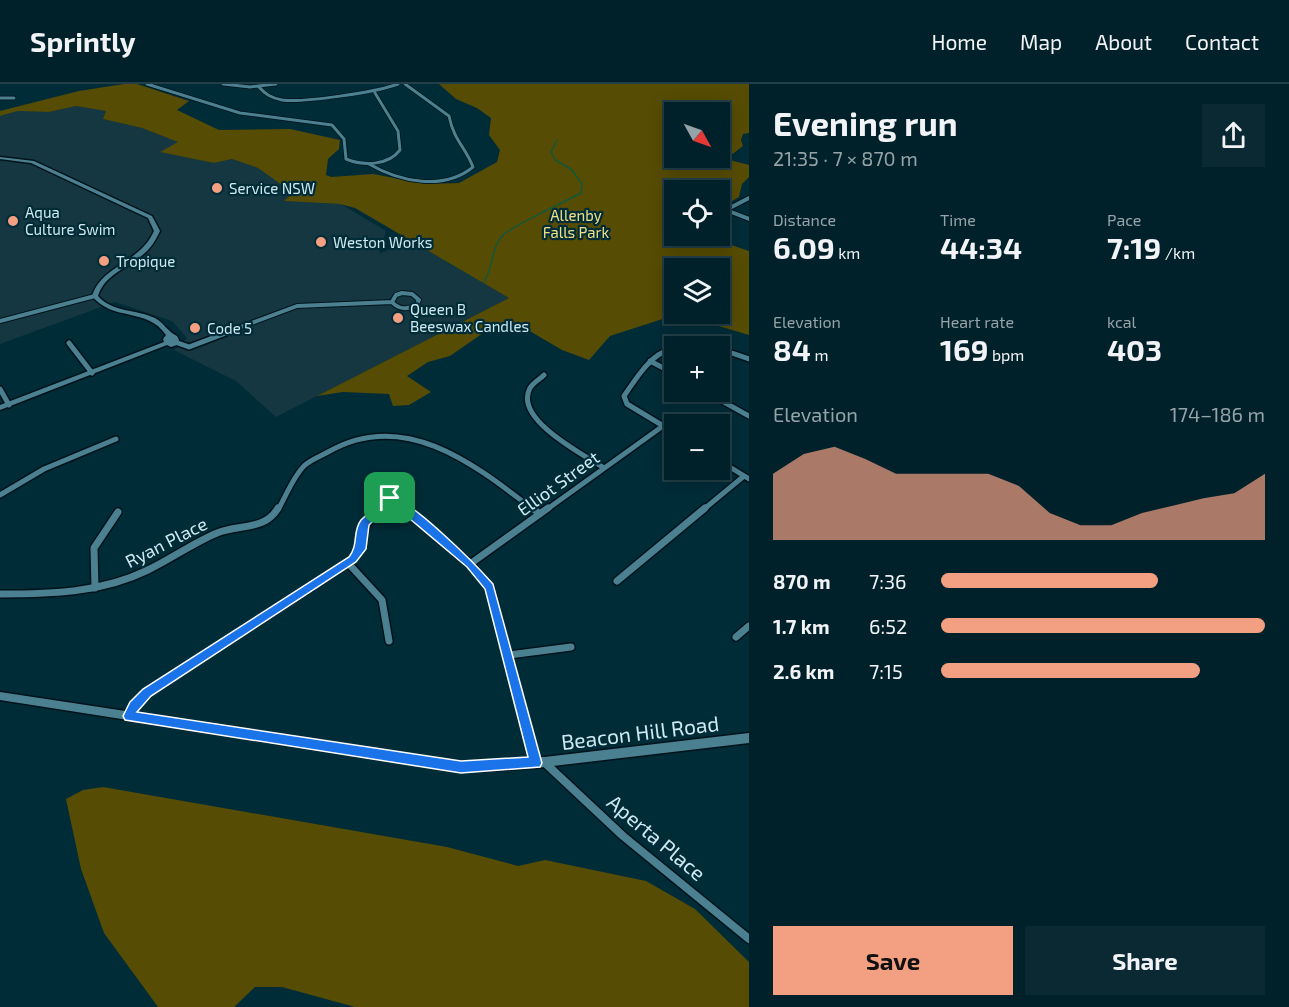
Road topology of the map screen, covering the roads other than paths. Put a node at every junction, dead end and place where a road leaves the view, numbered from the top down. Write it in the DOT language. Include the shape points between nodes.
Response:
graph roads {
  1 [pos="147,84"];
  2 [pos="224,84"];
  3 [pos="276,84"];
  4 [pos="398,84"];
  5 [pos="405,84"];
  6 [pos="258,86"];
  7 [pos="375,93"];
  8 [pos="0,98"];
  9 [pos="14,99"];
  10 [pos="0,158"];
  11 [pos="369,164"];
  12 [pos="749,198"];
  13 [pos="730,208"];
  14 [pos="730,212"];
  15 [pos="749,219"];
  16 [pos="95,296"];
  17 [pos="392,302"];
  18 [pos="0,321"];
  19 [pos="171,340"];
  20 [pos="69,343"];
  21 [pos="664,348"];
  22 [pos="730,352"];
  23 [pos="749,359"];
  24 [pos="650,361"];
  25 [pos="664,368"];
  26 [pos="92,373"];
  27 [pos="544,375"];
  28 [pos="0,389"];
  29 [pos="724,402"];
  30 [pos="9,405"];
  31 [pos="0,408"];
  32 [pos="749,416"];
  33 [pos="663,426"];
  34 [pos="116,439"];
  35 [pos="604,468"];
  36 [pos="730,468"];
  37 [pos="746,478"];
  38 [pos="0,495"];
  39 [pos="118,512"];
  40 [pos="540,514"];
  41 [pos="348,563"];
  42 [pos="470,564"];
  43 [pos="617,581"];
  44 [pos="95,588"];
  45 [pos="0,594"];
  46 [pos="749,626"];
  47 [pos="736,637"];
  48 [pos="389,641"];
  49 [pos="571,647"];
  50 [pos="509,655"];
  51 [pos="0,696"];
  52 [pos="129,716"];
  53 [pos="749,738"];
  54 [pos="539,762"];
  55 [pos="749,939"];
  1 -- 11 [label="street" via="240,114 332,125 344,139 346,159"];
  2 -- 6 [label="street"];
  3 -- 6 [label="street"];
  4 -- 7 [label="street"];
  5 -- 11 [label="street" via="449,116 453,135 473,167 454,180 430,182 382,172"];
  6 -- 7 [label="street" via="266,96 291,100"];
  7 -- 11 [label="street" via="400,131 401,150 392,160"];
  8 -- 9 [label="street"];
  10 -- 16 [label="street" via="32,162 152,219 157,231 151,244 101,284"];
  12 -- 13 [label="street"];
  14 -- 15 [label="street"];
  16 -- 18 [label="street"];
  16 -- 19 [label="street" via="104,305 155,321 167,329"];
  17 -- 17 [label="street" via="404,293 419,300 407,309"];
  17 -- 19 [label="street" via="297,306 189,347"];
  19 -- 26 [label="street"];
  20 -- 26 [label="street"];
  21 -- 24 [label="street"];
  22 -- 23 [label="street"];
  24 -- 25 [label="street"];
  24 -- 33 [label="street" via="624,401"];
  26 -- 30 [label="street"];
  27 -- 35 [label="street" via="528,391 530,413"];
  28 -- 30 [label="street"];
  29 -- 32 [label="street"];
  30 -- 31 [label="street"];
  33 -- 35 [label="street, Elliot Street"];
  34 -- 38 [label="street" via="44,470"];
  35 -- 40 [label="street, Elliot Street"];
  36 -- 37 [label="street"];
  37 -- 43 [label="street"];
  39 -- 44 [label="street" via="94,548"];
  40 -- 42 [label="street, Elliot Street"];
  40 -- 44 [label="street, Ryan Place" via="474,464 415,439 390,436 349,440 304,466 276,512 263,523 218,532 137,576"];
  41 -- 42 [label="street" via="361,549 365,523 396,506 408,511"];
  41 -- 48 [label="street" via="382,600"];
  41 -- 52 [label="street" via="147,693"];
  42 -- 50 [label="street" via="493,594"];
  44 -- 45 [label="street, Ryan Place" via="57,595"];
  46 -- 47 [label="street"];
  49 -- 50 [label="street"];
  50 -- 54 [label="street"];
  51 -- 52 [label="street, Beacon Hill Road"];
  52 -- 54 [label="street, Beacon Hill Road" via="461,767"];
  53 -- 54 [label="street, Beacon Hill Road"];
  54 -- 55 [label="street, Aperta Place"];
}
